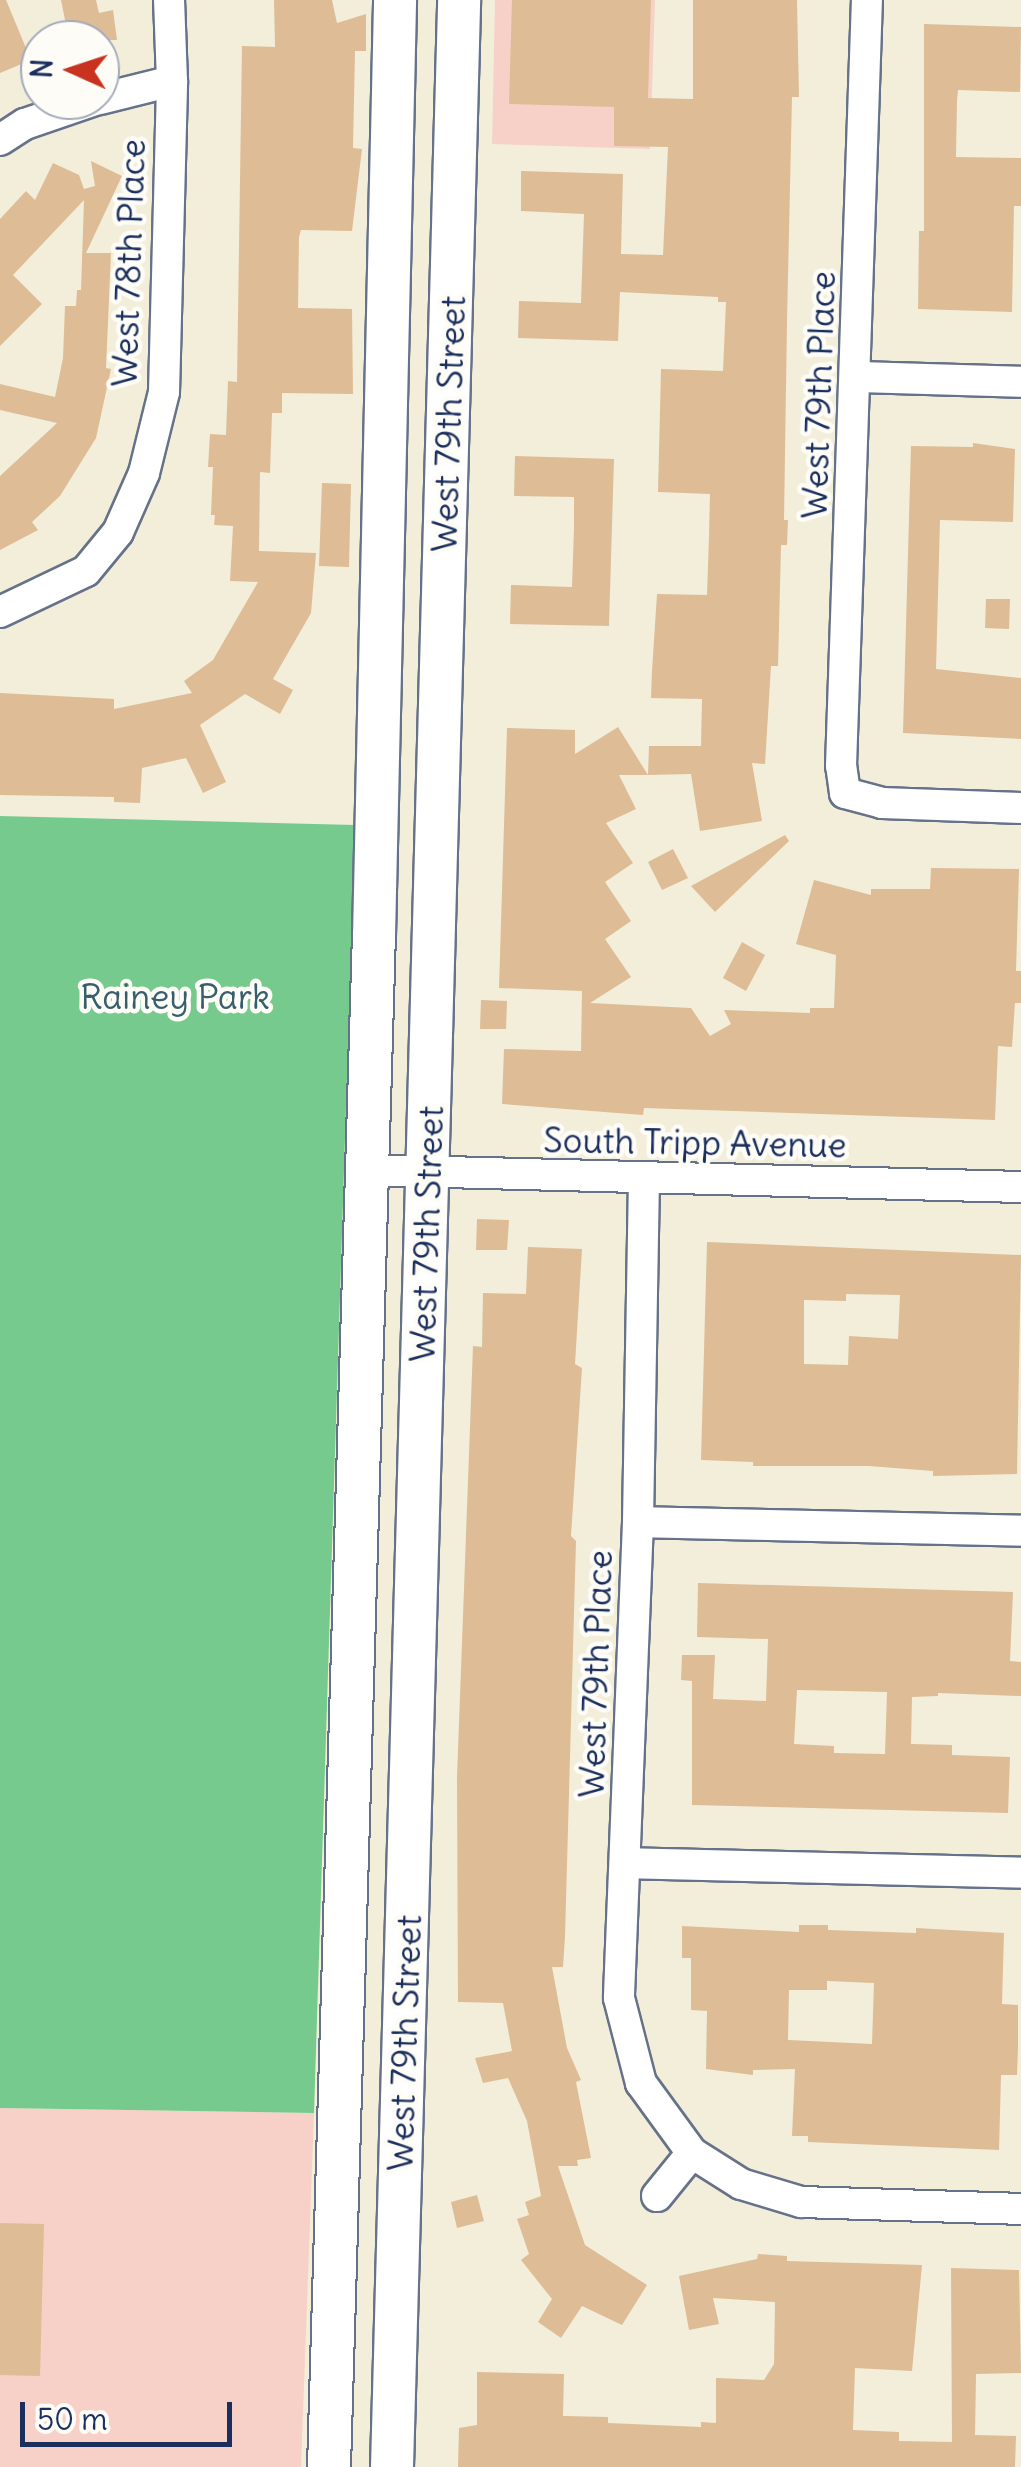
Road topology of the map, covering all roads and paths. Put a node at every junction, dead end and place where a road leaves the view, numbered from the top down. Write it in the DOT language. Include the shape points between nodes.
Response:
graph roads {
  1 [pos="169,0"];
  2 [pos="395,0"];
  3 [pos="460,0"];
  4 [pos="867,0"];
  5 [pos="172,80"];
  6 [pos="120,93"];
  7 [pos="37,120"];
  8 [pos="0,140"];
  9 [pos="857,377"];
  10 [pos="1021,382"];
  11 [pos="0,612"];
  12 [pos="1021,808"];
  13 [pos="368,1170"];
  14 [pos="428,1172"];
  15 [pos="644,1178"];
  16 [pos="1021,1187"];
  17 [pos="638,1522"];
  18 [pos="1021,1531"];
  19 [pos="626,1863"];
  20 [pos="1021,1873"];
  21 [pos="692,2154"];
  22 [pos="657,2196"];
  23 [pos="1021,2208"];
  24 [pos="329,2467"];
  25 [pos="392,2467"];
  1 -- 5 [label="street, West 78th Place"];
  2 -- 13 [label="main road, West 79th Street"];
  3 -- 14 [label="main road, West 79th Street"];
  4 -- 9 [label="street, West 79th Place"];
  5 -- 6 [label="street"];
  5 -- 11 [label="street, West 78th Place" via="164,392 144,474 118,532 86,571"];
  7 -- 8 [label="street"];
  9 -- 10 [label="street"];
  9 -- 12 [label="street, West 79th Place" via="838,802"];
  13 -- 14 [label="street, South Tripp Avenue"];
  13 -- 24 [label="main road, West 79th Street"];
  14 -- 15 [label="street, South Tripp Avenue"];
  14 -- 25 [label="main road, West 79th Street"];
  15 -- 16 [label="street, South Tripp Avenue"];
  15 -- 17 [label="street, West 79th Place"];
  17 -- 18 [label="street"];
  17 -- 19 [label="street, West 79th Place"];
  19 -- 20 [label="street"];
  19 -- 21 [label="street, West 79th Place" via="620,1998 642,2083"];
  21 -- 22 [label="street"];
  21 -- 23 [label="street" via="741,2184 801,2202"];
}
